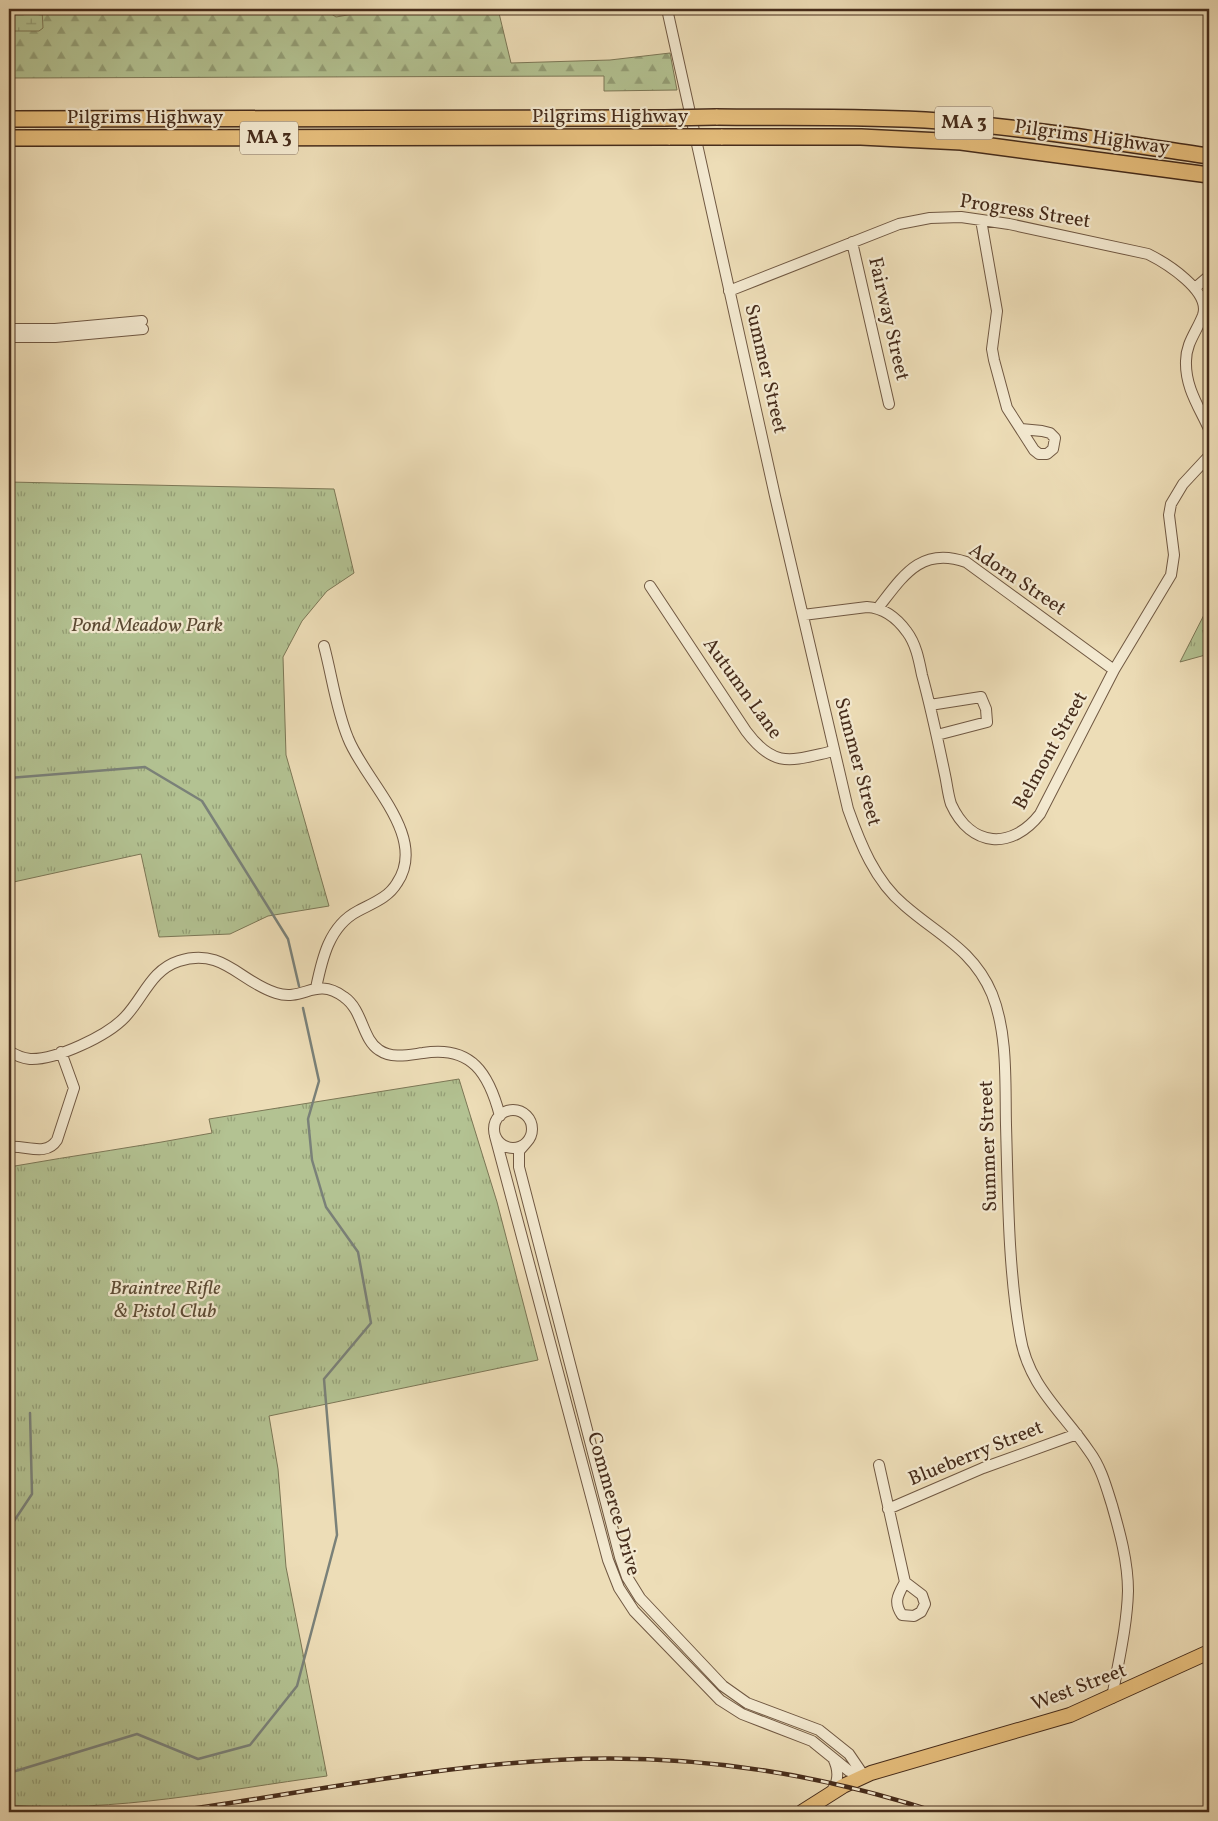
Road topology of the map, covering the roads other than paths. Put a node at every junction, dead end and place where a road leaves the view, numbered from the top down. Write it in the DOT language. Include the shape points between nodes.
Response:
graph roads {
  1 [pos="667,9"];
  2 [pos="9,119"];
  3 [pos="9,138"];
  4 [pos="1209,156"];
  5 [pos="1209,175"];
  6 [pos="981,220"];
  7 [pos="852,242"];
  8 [pos="1209,276"];
  9 [pos="1195,288"];
  10 [pos="729,291"];
  11 [pos="9,329"];
  12 [pos="9,337"];
  13 [pos="889,404"];
  14 [pos="1021,429"];
  15 [pos="1209,429"];
  16 [pos="1209,456"];
  17 [pos="650,586"];
  18 [pos="878,608"];
  19 [pos="803,615"];
  20 [pos="324,646"];
  21 [pos="1114,670"];
  22 [pos="930,705"];
  23 [pos="936,734"];
  24 [pos="834,751"];
  25 [pos="316,988"];
  26 [pos="9,1051"];
  27 [pos="61,1052"];
  28 [pos="500,1116"];
  29 [pos="495,1136"];
  30 [pos="526,1143"];
  31 [pos="9,1148"];
  32 [pos="1077,1434"];
  33 [pos="879,1465"];
  34 [pos="888,1509"];
  35 [pos="905,1582"];
  36 [pos="668,1628"];
  37 [pos="659,1637"];
  38 [pos="1209,1652"];
  39 [pos="1112,1698"];
  40 [pos="791,1719"];
  41 [pos="812,1727"];
  42 [pos="787,1730"];
  43 [pos="806,1738"];
  44 [pos="831,1755"];
  45 [pos="864,1776"];
  46 [pos="829,1795"];
  47 [pos="802,1812"];
  1 -- 10 [label="street, Summer Street"];
  2 -- 4 [label="highway, Pilgrims Highway / MA 3, bridge" via="876,118 1020,129"];
  3 -- 5 [label="highway, Pilgrims Highway / MA 3, bridge" via="875,137 954,141"];
  6 -- 7 [label="street, Progress Street" via="961,217 912,220"];
  6 -- 9 [label="street, Progress Street" via="1148,254 1163,261"];
  6 -- 14 [label="street" via="998,311 992,350 1003,399 1012,419"];
  7 -- 10 [label="street, Progress Street"];
  7 -- 13 [label="street, Fairway Street"];
  8 -- 9 [label="street"];
  9 -- 15 [label="street" via="1204,306 1187,348 1187,377 1191,394"];
  10 -- 19 [label="street, Summer Street"];
  11 -- 12 [label="street" via="142,325 55,337"];
  16 -- 21 [label="street, Belmont Street" via="1183,484 1171,504 1169,516 1174,555 1171,575"];
  17 -- 24 [label="street, Autumn Lane" via="746,731 764,752 778,759 788,759"];
  18 -- 19 [label="street"];
  18 -- 21 [label="street, Adorn Street" via="912,568 938,556 952,557 966,562"];
  18 -- 22 [label="street, Belmont Street" via="900,623 912,641"];
  19 -- 24 [label="street, Summer Street"];
  20 -- 25 [label="street" via="348,739 398,824 407,858 403,873 390,892 351,914 335,930"];
  21 -- 23 [label="street, Belmont Street" via="1040,814 1020,834 995,840 971,831 959,819 951,803"];
  22 -- 23 [label="street, Belmont Street"];
  22 -- 23 [label="street" via="982,697 986,709 987,722"];
  24 -- 32 [label="street, Summer Street" via="855,830 875,869 902,904 962,948 992,994 1000,1025 1003,1058 1008,1193 1020,1338 1034,1379"];
  25 -- 27 [label="street" via="297,994 281,994 219,961 202,958 180,961 154,977 115,1026"];
  25 -- 28 [label="street" via="330,989 349,1000 374,1046 382,1052 405,1056 443,1052 472,1061 486,1078"];
  26 -- 27 [label="street" via="31,1059"];
  27 -- 31 [label="street" via="74,1088 57,1140 41,1150"];
  28 -- 29 [label="street" via="495,1125"];
  28 -- 30 [label="street" via="512,1111 524,1114 531,1125"];
  29 -- 30 [label="street" via="509,1148"];
  29 -- 37 [label="street, Commerce Drive" via="608,1560 626,1600"];
  30 -- 36 [label="street, Commerce Drive" via="519,1151 518,1167 620,1557 633,1588"];
  32 -- 34 [label="street, Blueberry Street" via="983,1468"];
  32 -- 39 [label="street, Summer Street" via="1094,1459 1106,1486 1126,1569 1128,1593"];
  33 -- 34 [label="street"];
  34 -- 35 [label="street"];
  36 -- 37 [label="street"];
  36 -- 40 [label="street, Commerce Drive" via="728,1691 747,1703"];
  37 -- 42 [label="street, Commerce Drive" via="720,1700 742,1714"];
  38 -- 39 [label="main road, West Street"];
  39 -- 45 [label="main road, West Street" via="1049,1723"];
  40 -- 41 [label="street, Commerce Drive"];
  40 -- 42 [label="street"];
  41 -- 43 [label="street"];
  41 -- 45 [label="street, Commerce Drive" via="849,1754"];
  42 -- 43 [label="street, Commerce Drive"];
  43 -- 44 [label="street, Commerce Drive"];
  44 -- 45 [label="street, Commerce Drive" via="851,1773"];
  44 -- 46 [label="street" via="837,1774"];
  45 -- 46 [label="main road, West Street"];
  46 -- 47 [label="main road, West Street"];
}
